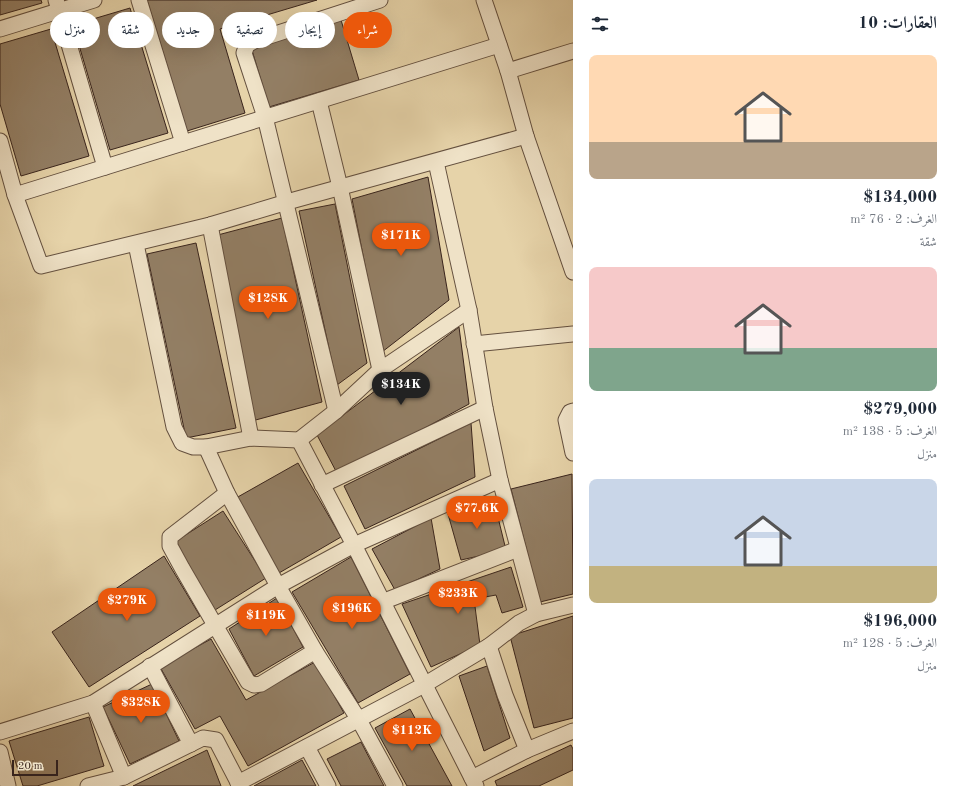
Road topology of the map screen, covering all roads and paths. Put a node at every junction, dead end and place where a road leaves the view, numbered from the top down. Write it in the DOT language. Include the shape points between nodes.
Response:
graph roads {
  1 [pos="94,0"];
  2 [pos="139,0"];
  3 [pos="380,0"];
  4 [pos="484,0"];
  5 [pos="58,5"];
  6 [pos="0,29"];
  7 [pos="499,45"];
  8 [pos="573,51"];
  9 [pos="508,71"];
  10 [pos="319,101"];
  11 [pos="265,117"];
  12 [pos="526,136"];
  13 [pos="0,141"];
  14 [pos="183,143"];
  15 [pos="436,162"];
  16 [pos="105,167"];
  17 [pos="340,188"];
  18 [pos="16,195"];
  19 [pos="287,202"];
  20 [pos="210,225"];
  21 [pos="136,244"];
  22 [pos="573,272"];
  23 [pos="470,310"];
  24 [pos="573,334"];
  25 [pos="474,344"];
  26 [pos="380,370"];
  27 [pos="485,408"];
  28 [pos="336,411"];
  29 [pos="573,411"];
  30 [pos="251,438"];
  31 [pos="299,440"];
  32 [pos="206,447"];
  33 [pos="573,452"];
  34 [pos="500,480"];
  35 [pos="322,485"];
  36 [pos="227,493"];
  37 [pos="354,545"];
  38 [pos="518,549"];
  39 [pos="278,586"];
  40 [pos="382,602"];
  41 [pos="573,605"];
  42 [pos="536,614"];
  43 [pos="215,625"];
  44 [pos="489,646"];
  45 [pos="315,651"];
  46 [pos="150,666"];
  47 [pos="424,685"];
  48 [pos="93,703"];
  49 [pos="358,720"];
  50 [pos="573,731"];
  51 [pos="0,732"];
  52 [pos="191,744"];
  53 [pos="306,747"];
  54 [pos="527,750"];
  55 [pos="0,752"];
  56 [pos="124,777"];
  57 [pos="474,782"];
  58 [pos="239,784"];
  59 [pos="8,786"];
  60 [pos="88,786"];
  61 [pos="328,786"];
  62 [pos="395,786"];
  1 -- 5 [label="street"];
  2 -- 14 [label="street"];
  3 -- 11 [label="street" via="247,45 244,53"];
  4 -- 7 [label="street"];
  5 -- 6 [label="street"];
  5 -- 16 [label="street"];
  7 -- 9 [label="street"];
  7 -- 10 [label="street"];
  8 -- 9 [label="street"];
  9 -- 12 [label="street"];
  10 -- 11 [label="street"];
  10 -- 17 [label="street"];
  11 -- 14 [label="street"];
  11 -- 19 [label="street"];
  12 -- 15 [label="street"];
  12 -- 22 [label="street"];
  13 -- 18 [label="street"];
  14 -- 16 [label="street"];
  15 -- 17 [label="street"];
  15 -- 23 [label="street"];
  16 -- 18 [label="street"];
  17 -- 19 [label="street"];
  17 -- 26 [label="street"];
  18 -- 21 [label="street" via="41,266"];
  19 -- 20 [label="street"];
  19 -- 28 [label="street"];
  20 -- 21 [label="street"];
  20 -- 30 [label="street"];
  21 -- 32 [label="street" via="174,426 182,443 193,447"];
  23 -- 25 [label="street"];
  23 -- 26 [label="street"];
  24 -- 25 [label="street"];
  25 -- 27 [label="street"];
  26 -- 28 [label="street"];
  27 -- 34 [label="street"];
  27 -- 35 [label="street"];
  28 -- 31 [label="street"];
  29 -- 33 [label="street" via="566,420"];
  30 -- 31 [label="street"];
  30 -- 32 [label="street"];
  31 -- 35 [label="street"];
  32 -- 36 [label="street"];
  34 -- 37 [label="street"];
  34 -- 38 [label="street"];
  35 -- 37 [label="street"];
  36 -- 39 [label="street"];
  36 -- 43 [label="street" via="170,537 170,546"];
  37 -- 39 [label="street"];
  37 -- 40 [label="street"];
  38 -- 40 [label="street"];
  38 -- 42 [label="street"];
  39 -- 43 [label="street"];
  39 -- 45 [label="street"];
  40 -- 47 [label="street"];
  41 -- 42 [label="street"];
  42 -- 44 [label="street" via="519,623"];
  43 -- 45 [label="street" via="242,675 254,685 261,684"];
  43 -- 46 [label="street"];
  44 -- 47 [label="street"];
  44 -- 54 [label="street"];
  45 -- 49 [label="street"];
  46 -- 48 [label="street"];
  46 -- 52 [label="street"];
  47 -- 49 [label="street"];
  47 -- 57 [label="street"];
  48 -- 51 [label="street"];
  48 -- 56 [label="street"];
  49 -- 53 [label="street"];
  49 -- 62 [label="street"];
  50 -- 54 [label="street"];
  52 -- 56 [label="street"];
  52 -- 58 [label="street" via="203,738 216,740"];
  53 -- 58 [label="street"];
  53 -- 61 [label="street"];
  54 -- 57 [label="street"];
  55 -- 59 [label="street"];
  56 -- 60 [label="street"];
}
